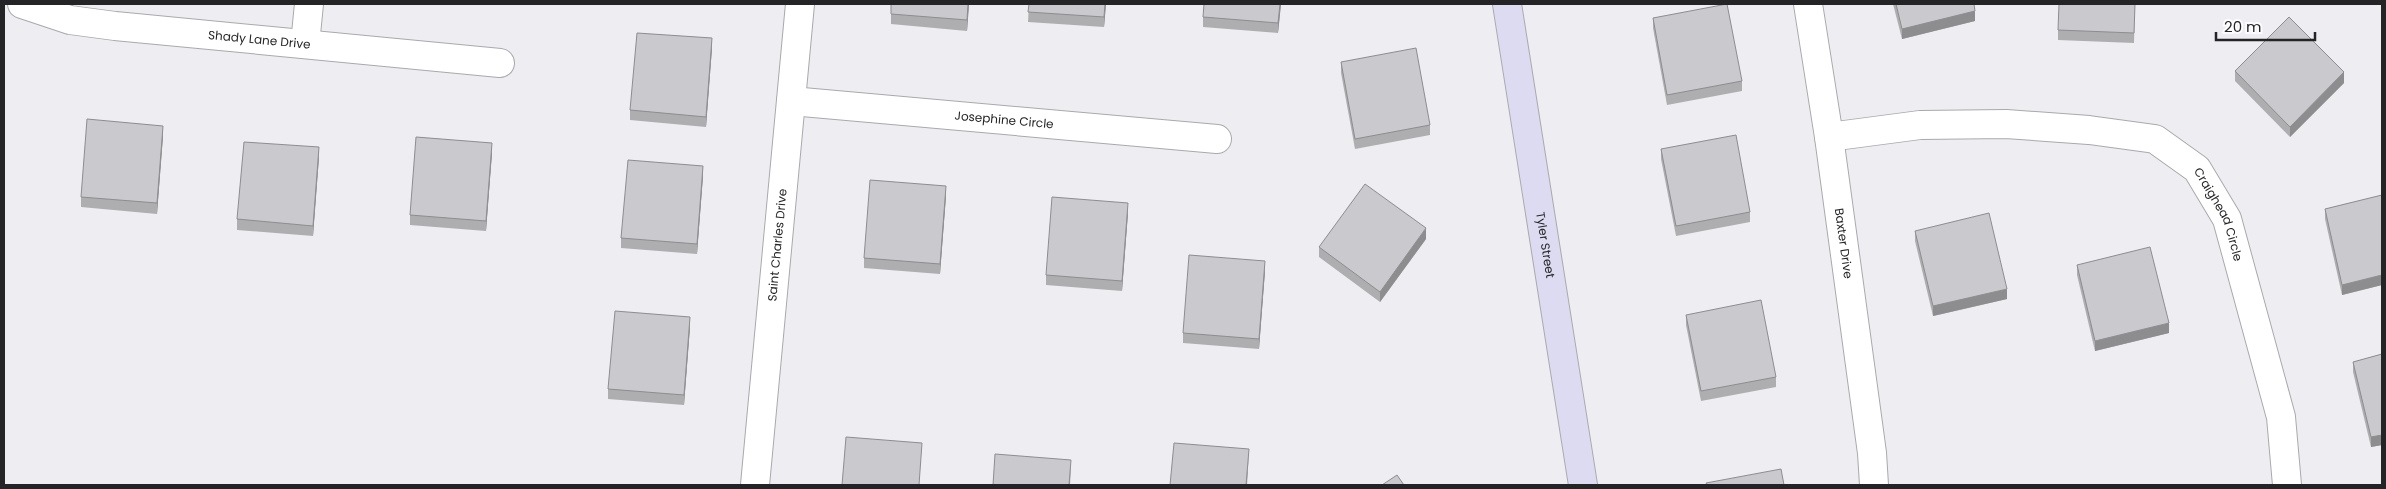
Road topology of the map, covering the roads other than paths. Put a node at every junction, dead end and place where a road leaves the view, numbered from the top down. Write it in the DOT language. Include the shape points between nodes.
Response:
graph roads {
  1 [pos="22,4"];
  2 [pos="309,4"];
  3 [pos="800,4"];
  4 [pos="1507,4"];
  5 [pos="1808,4"];
  6 [pos="305,44"];
  7 [pos="500,63"];
  8 [pos="791,100"];
  9 [pos="1829,137"];
  10 [pos="1217,139"];
  11 [pos="755,485"];
  12 [pos="1583,485"];
  13 [pos="1874,485"];
  14 [pos="2287,485"];
  1 -- 6 [label="street, Shady Lane Drive" via="70,20"];
  2 -- 6 [label="street"];
  3 -- 8 [label="street, Saint Charles Drive"];
  4 -- 12 [label="street, Tyler Street"];
  5 -- 9 [label="street, Baxter Drive"];
  6 -- 7 [label="street, Shady Lane Drive"];
  8 -- 10 [label="street, Josephine Circle"];
  8 -- 11 [label="street, Saint Charles Drive"];
  9 -- 13 [label="street, Baxter Drive"];
  9 -- 14 [label="street, Craighead Circle" via="1920,125 2006,124 2089,130 2155,139 2197,169 2227,219 2235,247 2281,417"];
}
